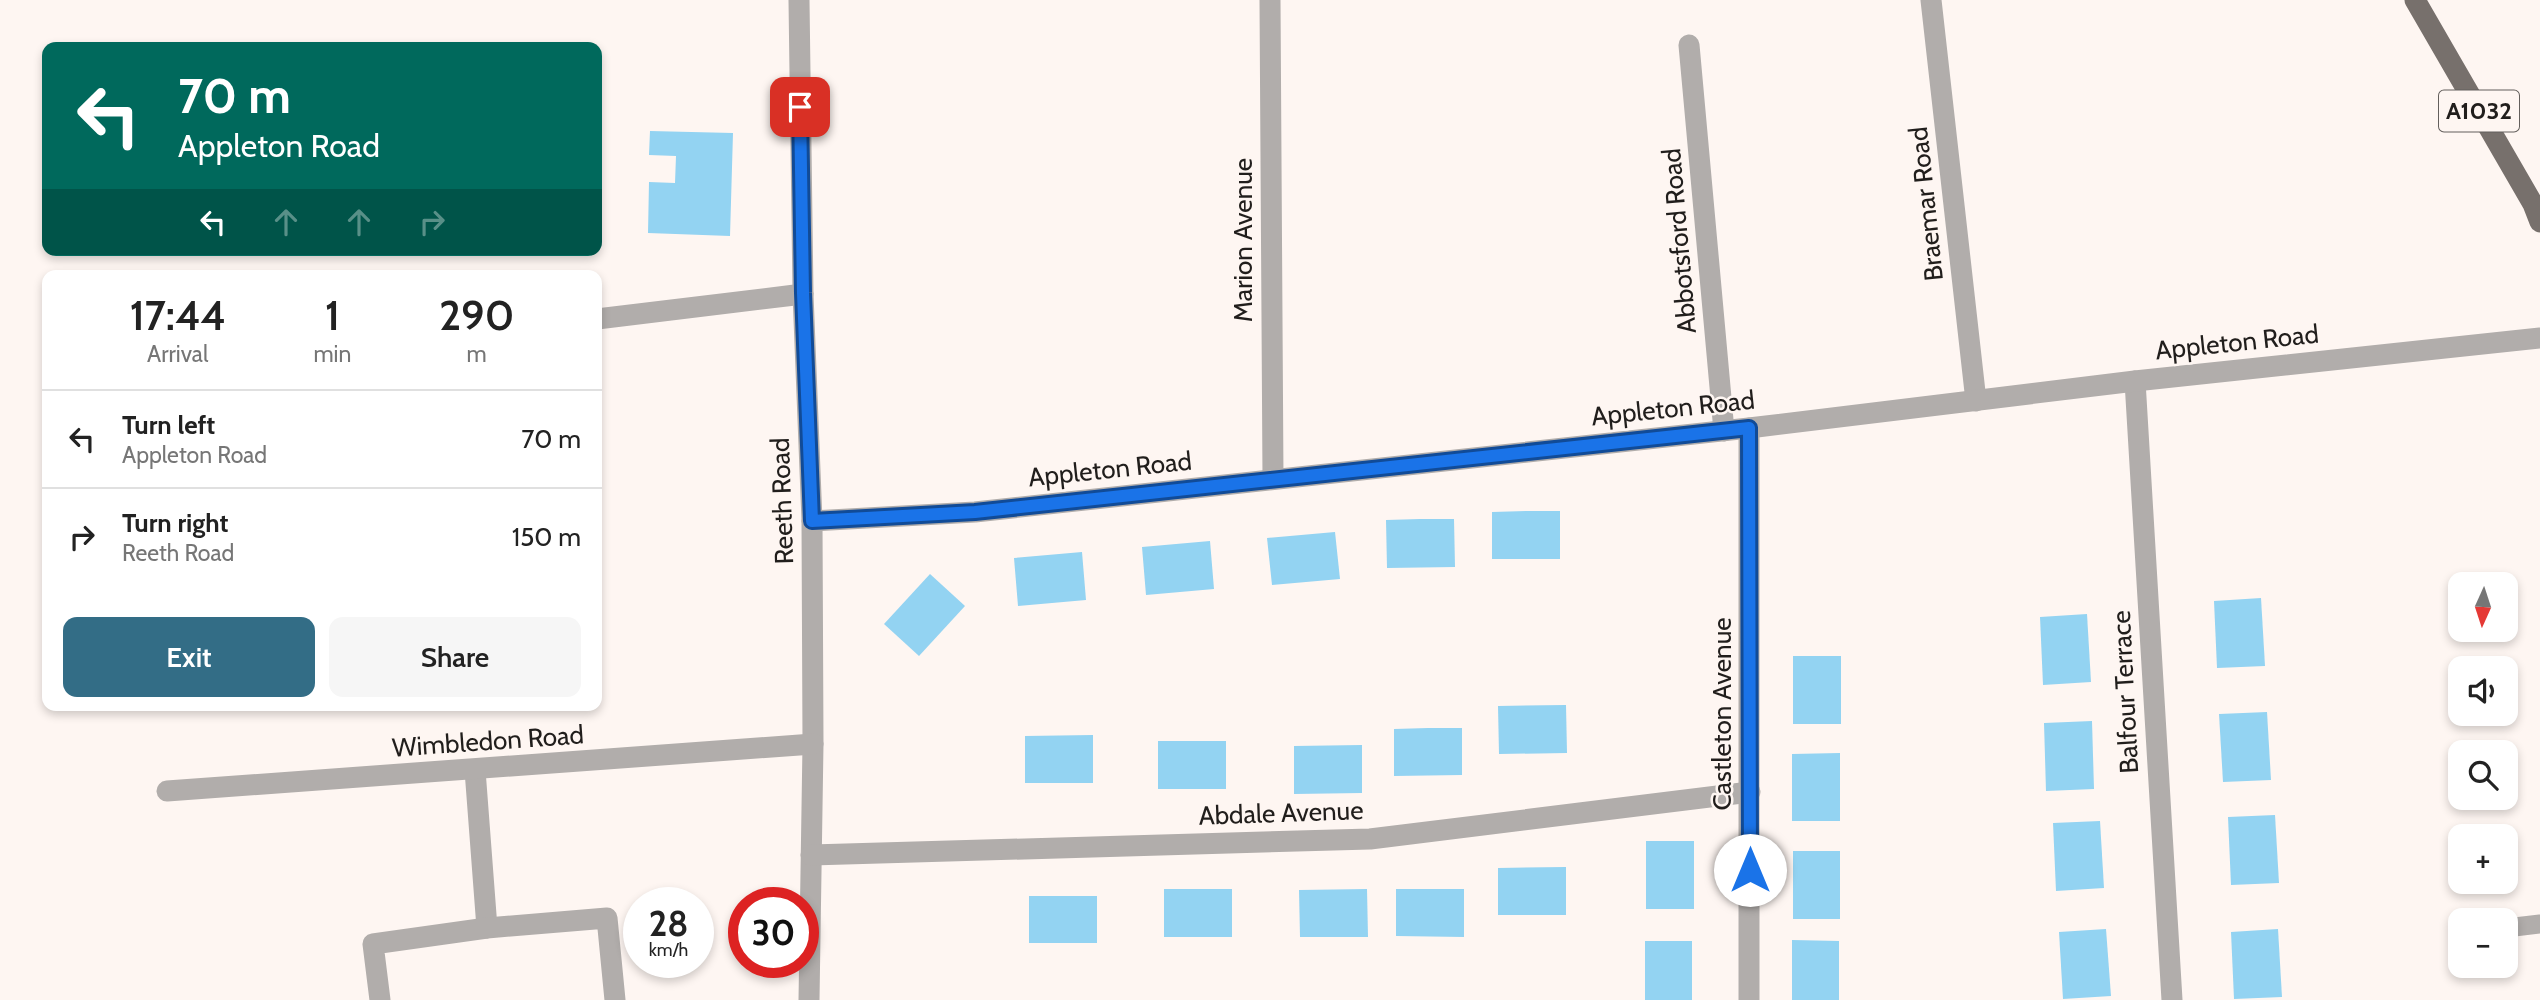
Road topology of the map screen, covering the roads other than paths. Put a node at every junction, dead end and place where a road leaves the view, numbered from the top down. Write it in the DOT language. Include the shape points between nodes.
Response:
graph roads {
  1 [pos="799,0"];
  2 [pos="1270,0"];
  3 [pos="1931,0"];
  4 [pos="2415,0"];
  5 [pos="1689,45"];
  6 [pos="2540,222"];
  7 [pos="803,293"];
  8 [pos="602,318"];
  9 [pos="2540,338"];
  10 [pos="2135,381"];
  11 [pos="1976,401"];
  12 [pos="1749,428"];
  13 [pos="1724,431"];
  14 [pos="1273,479"];
  15 [pos="812,521"];
  16 [pos="813,744"];
  17 [pos="475,770"];
  18 [pos="167,791"];
  19 [pos="1750,792"];
  20 [pos="811,855"];
  21 [pos="2540,924"];
  22 [pos="2518,927"];
  23 [pos="487,929"];
  24 [pos="380,1000"];
  25 [pos="615,1000"];
  26 [pos="809,1000"];
  27 [pos="1749,1000"];
  28 [pos="2172,1000"];
  1 -- 7 [label="street, Reeth Road"];
  2 -- 14 [label="street, Marion Avenue"];
  3 -- 11 [label="street, Braemar Road"];
  4 -- 6 [label="main road, A1032"];
  5 -- 13 [label="street, Abbotsford Road"];
  7 -- 8 [label="street"];
  7 -- 15 [label="street, Reeth Road"];
  9 -- 10 [label="street, Appleton Road"];
  10 -- 11 [label="street, Appleton Road"];
  10 -- 28 [label="street, Balfour Terrace"];
  11 -- 12 [label="street, Appleton Road"];
  12 -- 13 [label="street, Appleton Road"];
  12 -- 19 [label="street, Castleton Avenue"];
  13 -- 14 [label="street, Appleton Road"];
  14 -- 15 [label="street, Appleton Road" via="975,512"];
  15 -- 16 [label="street, Reeth Road"];
  16 -- 17 [label="street, Wimbledon Road"];
  16 -- 20 [label="street, Reeth Road"];
  17 -- 18 [label="street, Wimbledon Road"];
  17 -- 23 [label="street"];
  19 -- 20 [label="street, Abdale Avenue" via="1370,839"];
  19 -- 27 [label="street, Castleton Avenue"];
  20 -- 26 [label="street, Reeth Road"];
  21 -- 22 [label="lane"];
  23 -- 24 [label="street" via="373,944"];
  23 -- 25 [label="street" via="607,918"];
}
